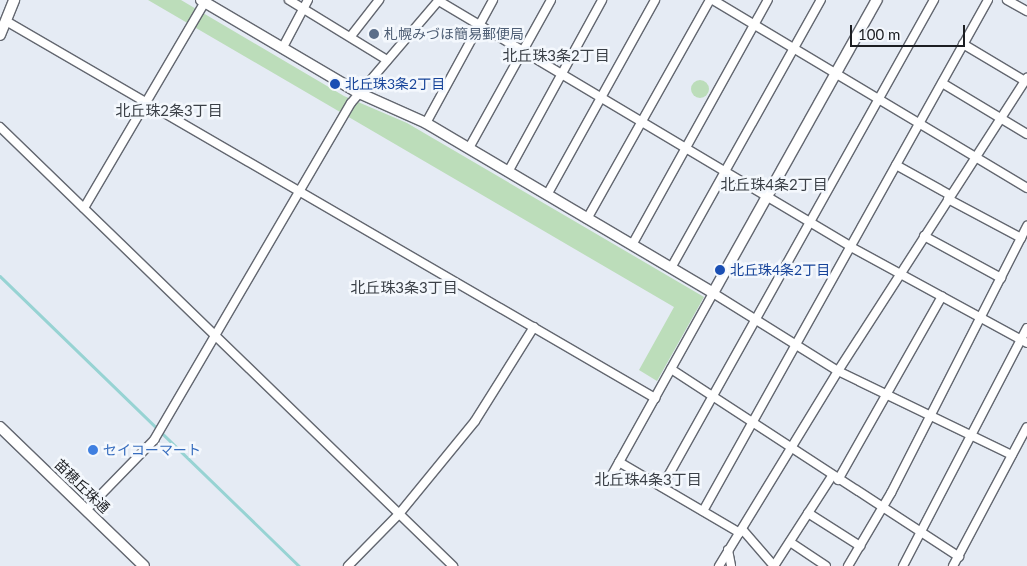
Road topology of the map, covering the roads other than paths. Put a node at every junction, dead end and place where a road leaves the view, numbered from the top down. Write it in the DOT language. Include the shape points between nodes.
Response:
graph roads {
  1 [pos="14,0"];
  2 [pos="289,0"];
  3 [pos="308,0"];
  4 [pos="379,0"];
  5 [pos="439,0"];
  6 [pos="493,0"];
  7 [pos="551,0"];
  8 [pos="602,0"];
  9 [pos="655,0"];
  10 [pos="712,0"];
  11 [pos="768,0"];
  12 [pos="821,0"];
  13 [pos="876,0"];
  14 [pos="934,0"];
  15 [pos="988,0"];
  16 [pos="1007,0"];
  17 [pos="203,1"];
  18 [pos="303,8"];
  19 [pos="1027,11"];
  20 [pos="6,21"];
  21 [pos="754,24"];
  22 [pos="478,27"];
  23 [pos="0,36"];
  24 [pos="351,36"];
  25 [pos="963,44"];
  26 [pos="283,47"];
  27 [pos="794,48"];
  28 [pos="522,52"];
  29 [pos="387,60"];
  30 [pos="836,73"];
  31 [pos="562,75"];
  32 [pos="1026,79"];
  33 [pos="942,83"];
  34 [pos="359,93"];
  35 [pos="602,99"];
  36 [pos="878,99"];
  37 [pos="146,103"];
  38 [pos="1000,118"];
  39 [pos="426,123"];
  40 [pos="642,123"];
  41 [pos="919,123"];
  42 [pos="0,127"];
  43 [pos="1027,134"];
  44 [pos="686,147"];
  45 [pos="468,148"];
  46 [pos="975,157"];
  47 [pos="896,165"];
  48 [pos="725,171"];
  49 [pos="508,172"];
  50 [pos="1027,188"];
  51 [pos="300,193"];
  52 [pos="547,195"];
  53 [pos="767,196"];
  54 [pos="949,197"];
  55 [pos="84,208"];
  56 [pos="587,219"];
  57 [pos="811,222"];
  58 [pos="1027,226"];
  59 [pos="924,236"];
  60 [pos="1021,238"];
  61 [pos="632,245"];
  62 [pos="851,247"];
  63 [pos="671,268"];
  64 [pos="900,274"];
  65 [pos="1001,278"];
  66 [pos="713,294"];
  67 [pos="942,296"];
  68 [pos="980,317"];
  69 [pos="756,321"];
  70 [pos="534,327"];
  71 [pos="1027,328"];
  72 [pos="216,337"];
  73 [pos="1024,341"];
  74 [pos="797,346"];
  75 [pos="671,369"];
  76 [pos="838,371"];
  77 [pos="886,394"];
  78 [pos="713,397"];
  79 [pos="655,398"];
  80 [pos="930,417"];
  81 [pos="752,424"];
  82 [pos="0,427"];
  83 [pos="1027,427"];
  84 [pos="971,436"];
  85 [pos="789,449"];
  86 [pos="1012,456"];
  87 [pos="619,462"];
  88 [pos="835,478"];
  89 [pos="608,482"];
  90 [pos="662,487"];
  91 [pos="882,508"];
  92 [pos="86,510"];
  93 [pos="703,511"];
  94 [pos="808,513"];
  95 [pos="399,514"];
  96 [pos="741,531"];
  97 [pos="923,535"];
  98 [pos="790,542"];
  99 [pos="860,546"];
  100 [pos="728,550"];
  101 [pos="959,557"];
  102 [pos="144,566"];
  103 [pos="348,566"];
  104 [pos="454,566"];
  105 [pos="719,566"];
  106 [pos="731,566"];
  107 [pos="774,566"];
  108 [pos="826,566"];
  109 [pos="848,566"];
  110 [pos="903,566"];
  111 [pos="953,566"];
  1 -- 20 [label="street"];
  2 -- 18 [label="street"];
  3 -- 18 [label="street"];
  4 -- 24 [label="street"];
  5 -- 22 [label="street"];
  5 -- 29 [label="street"];
  6 -- 22 [label="street"];
  7 -- 28 [label="street"];
  8 -- 31 [label="street"];
  9 -- 35 [label="street"];
  10 -- 21 [label="street"];
  10 -- 40 [label="street"];
  11 -- 21 [label="street"];
  12 -- 27 [label="street"];
  13 -- 30 [label="street"];
  14 -- 36 [label="street"];
  15 -- 25 [label="street"];
  16 -- 19 [label="street"];
  17 -- 26 [label="street"];
  17 -- 37 [label="street"];
  18 -- 24 [label="street"];
  18 -- 26 [label="street"];
  20 -- 23 [label="street"];
  20 -- 37 [label="street"];
  21 -- 27 [label="street"];
  21 -- 44 [label="street"];
  22 -- 28 [label="street"];
  22 -- 39 [label="street"];
  24 -- 29 [label="street"];
  25 -- 32 [label="street"];
  25 -- 33 [label="street"];
  26 -- 34 [label="street"];
  27 -- 30 [label="street"];
  27 -- 48 [label="street"];
  28 -- 31 [label="street"];
  28 -- 45 [label="street"];
  29 -- 34 [label="street"];
  30 -- 36 [label="street"];
  30 -- 53 [label="street"];
  31 -- 35 [label="street"];
  31 -- 49 [label="street"];
  32 -- 38 [label="street"];
  33 -- 38 [label="street"];
  33 -- 41 [label="street"];
  34 -- 39 [label="street"];
  34 -- 51 [label="street"];
  35 -- 40 [label="street"];
  35 -- 52 [label="street"];
  36 -- 41 [label="street"];
  36 -- 57 [label="street"];
  37 -- 51 [label="street"];
  37 -- 55 [label="street"];
  38 -- 43 [label="street"];
  38 -- 46 [label="street"];
  39 -- 45 [label="street"];
  40 -- 44 [label="street"];
  40 -- 56 [label="street"];
  41 -- 46 [label="street"];
  41 -- 47 [label="street"];
  42 -- 55 [label="street"];
  44 -- 48 [label="street"];
  44 -- 61 [label="street"];
  45 -- 49 [label="street"];
  46 -- 50 [label="street"];
  46 -- 54 [label="street"];
  47 -- 54 [label="street"];
  47 -- 62 [label="street"];
  48 -- 53 [label="street"];
  48 -- 63 [label="street"];
  49 -- 52 [label="street"];
  51 -- 70 [label="street"];
  51 -- 72 [label="street"];
  52 -- 56 [label="street"];
  53 -- 57 [label="street"];
  53 -- 66 [label="street"];
  54 -- 59 [label="street"];
  54 -- 60 [label="street"];
  55 -- 72 [label="street"];
  56 -- 61 [label="street"];
  57 -- 62 [label="street"];
  57 -- 69 [label="street"];
  58 -- 60 [label="street"];
  59 -- 64 [label="street"];
  59 -- 65 [label="street"];
  60 -- 65 [label="street"];
  61 -- 63 [label="street"];
  62 -- 64 [label="street"];
  62 -- 74 [label="street"];
  63 -- 66 [label="street"];
  64 -- 67 [label="street"];
  64 -- 76 [label="street"];
  65 -- 68 [label="street"];
  66 -- 69 [label="street"];
  66 -- 75 [label="street"];
  67 -- 68 [label="street"];
  67 -- 77 [label="street"];
  68 -- 73 [label="street"];
  68 -- 80 [label="street"];
  69 -- 74 [label="street"];
  69 -- 78 [label="street"];
  70 -- 79 [label="street"];
  70 -- 95 [label="street" via="476,421"];
  71 -- 73 [label="street"];
  72 -- 92 [label="street" via="154,440"];
  72 -- 95 [label="street"];
  73 -- 84 [label="street"];
  74 -- 76 [label="street"];
  74 -- 81 [label="street"];
  75 -- 78 [label="street"];
  75 -- 79 [label="street"];
  76 -- 77 [label="street"];
  76 -- 85 [label="street"];
  77 -- 80 [label="street"];
  77 -- 88 [label="street"];
  78 -- 81 [label="street"];
  78 -- 90 [label="street"];
  79 -- 87 [label="street"];
  80 -- 84 [label="street"];
  80 -- 91 [label="street"];
  81 -- 85 [label="street"];
  81 -- 93 [label="street"];
  82 -- 92 [label="street, 苗穂丘珠通"];
  83 -- 86 [label="street"];
  84 -- 86 [label="street"];
  84 -- 97 [label="street"];
  85 -- 88 [label="street"];
  85 -- 96 [label="street"];
  86 -- 101 [label="street"];
  87 -- 89 [label="street"];
  87 -- 90 [label="street"];
  88 -- 91 [label="street"];
  88 -- 94 [label="street"];
  90 -- 93 [label="street"];
  91 -- 97 [label="street"];
  91 -- 99 [label="street"];
  92 -- 102 [label="street, 苗穂丘珠通"];
  93 -- 96 [label="street"];
  94 -- 98 [label="street"];
  94 -- 99 [label="street"];
  95 -- 103 [label="street"];
  95 -- 104 [label="street"];
  96 -- 100 [label="street"];
  96 -- 107 [label="street"];
  97 -- 101 [label="street"];
  97 -- 110 [label="street"];
  98 -- 107 [label="street"];
  98 -- 108 [label="street"];
  99 -- 109 [label="street"];
  100 -- 105 [label="street"];
  100 -- 106 [label="street"];
  101 -- 111 [label="street"];
}
